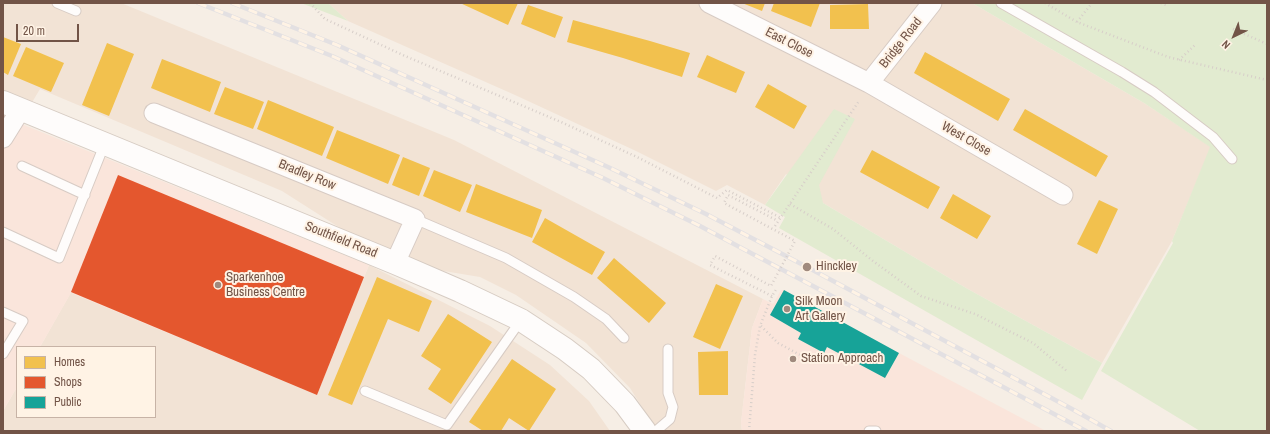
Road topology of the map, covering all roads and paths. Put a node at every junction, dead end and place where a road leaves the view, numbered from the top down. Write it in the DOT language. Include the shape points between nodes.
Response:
graph roads {
  1 [pos="57,3"];
  2 [pos="310,3"];
  3 [pos="709,3"];
  4 [pos="932,3"];
  5 [pos="1001,3"];
  6 [pos="1045,3"];
  7 [pos="1092,3"];
  8 [pos="1161,3"];
  9 [pos="1166,5"];
  10 [pos="76,10"];
  11 [pos="1077,22"];
  12 [pos="1233,29"];
  13 [pos="1196,44"];
  14 [pos="1267,44"];
  15 [pos="1179,60"];
  16 [pos="1267,80"];
  17 [pos="869,83"];
  18 [pos="12,105"];
  19 [pos="154,113"];
  20 [pos="3,138"];
  21 [pos="105,143"];
  22 [pos="1232,159"];
  23 [pos="22,166"];
  24 [pos="85,195"];
  25 [pos="1063,195"];
  26 [pos="790,204"];
  27 [pos="415,218"];
  28 [pos="781,218"];
  29 [pos="778,221"];
  30 [pos="775,226"];
  31 [pos="3,232"];
  32 [pos="396,263"];
  33 [pos="777,288"];
  34 [pos="772,296"];
  35 [pos="3,312"];
  36 [pos="521,320"];
  37 [pos="760,326"];
  38 [pos="624,338"];
  39 [pos="668,349"];
  40 [pos="3,354"];
  41 [pos="802,356"];
  42 [pos="1068,372"];
  43 [pos="365,391"];
  44 [pos="450,428"];
  45 [pos="645,431"];
  46 [pos="656,431"];
  47 [pos="749,431"];
  48 [pos="869,431"];
  49 [pos="876,431"];
  1 -- 10 [label="lane"];
  2 -- 28 [label="path" via="325,20 568,125 717,198 727,190"];
  3 -- 17 [label="street, East Close"];
  4 -- 17 [label="street, Bridge Road"];
  5 -- 22 [label="lane" via="1154,92 1213,137"];
  6 -- 11 [label="path"];
  7 -- 11 [label="path"];
  8 -- 9 [label="path"];
  11 -- 15 [label="path"];
  12 -- 14 [label="path"];
  13 -- 15 [label="path"];
  15 -- 16 [label="path"];
  17 -- 25 [label="street, West Close"];
  17 -- 26 [label="path"];
  18 -- 20 [label="street"];
  18 -- 21 [label="main road, Southfield Road"];
  19 -- 27 [label="street, Bradley Row"];
  21 -- 24 [label="lane"];
  21 -- 32 [label="main road, Southfield Road"];
  23 -- 24 [label="lane"];
  24 -- 31 [label="lane" via="60,258"];
  26 -- 28 [label="path"];
  26 -- 42 [label="path" via="833,229 921,296 975,314 1033,343"];
  27 -- 32 [label="street"];
  27 -- 38 [label="lane" via="506,258 574,297 606,319"];
  28 -- 29 [label="path"];
  29 -- 30 [label="path"];
  29 -- 34 [label="path, bridge" via="728,195 724,203 795,241 771,286 715,256 710,265"];
  32 -- 36 [label="main road, Southfield Road"];
  33 -- 34 [label="path"];
  34 -- 37 [label="path"];
  35 -- 40 [label="lane" via="23,321"];
  36 -- 44 [label="lane"];
  36 -- 45 [label="main road, Southfield Road" via="591,369 625,404"];
  37 -- 41 [label="path" via="778,343"];
  37 -- 47 [label="path"];
  39 -- 46 [label="lane" via="668,393 673,407 670,419"];
  43 -- 44 [label="lane"];
  48 -- 49 [label="lane"];
}
